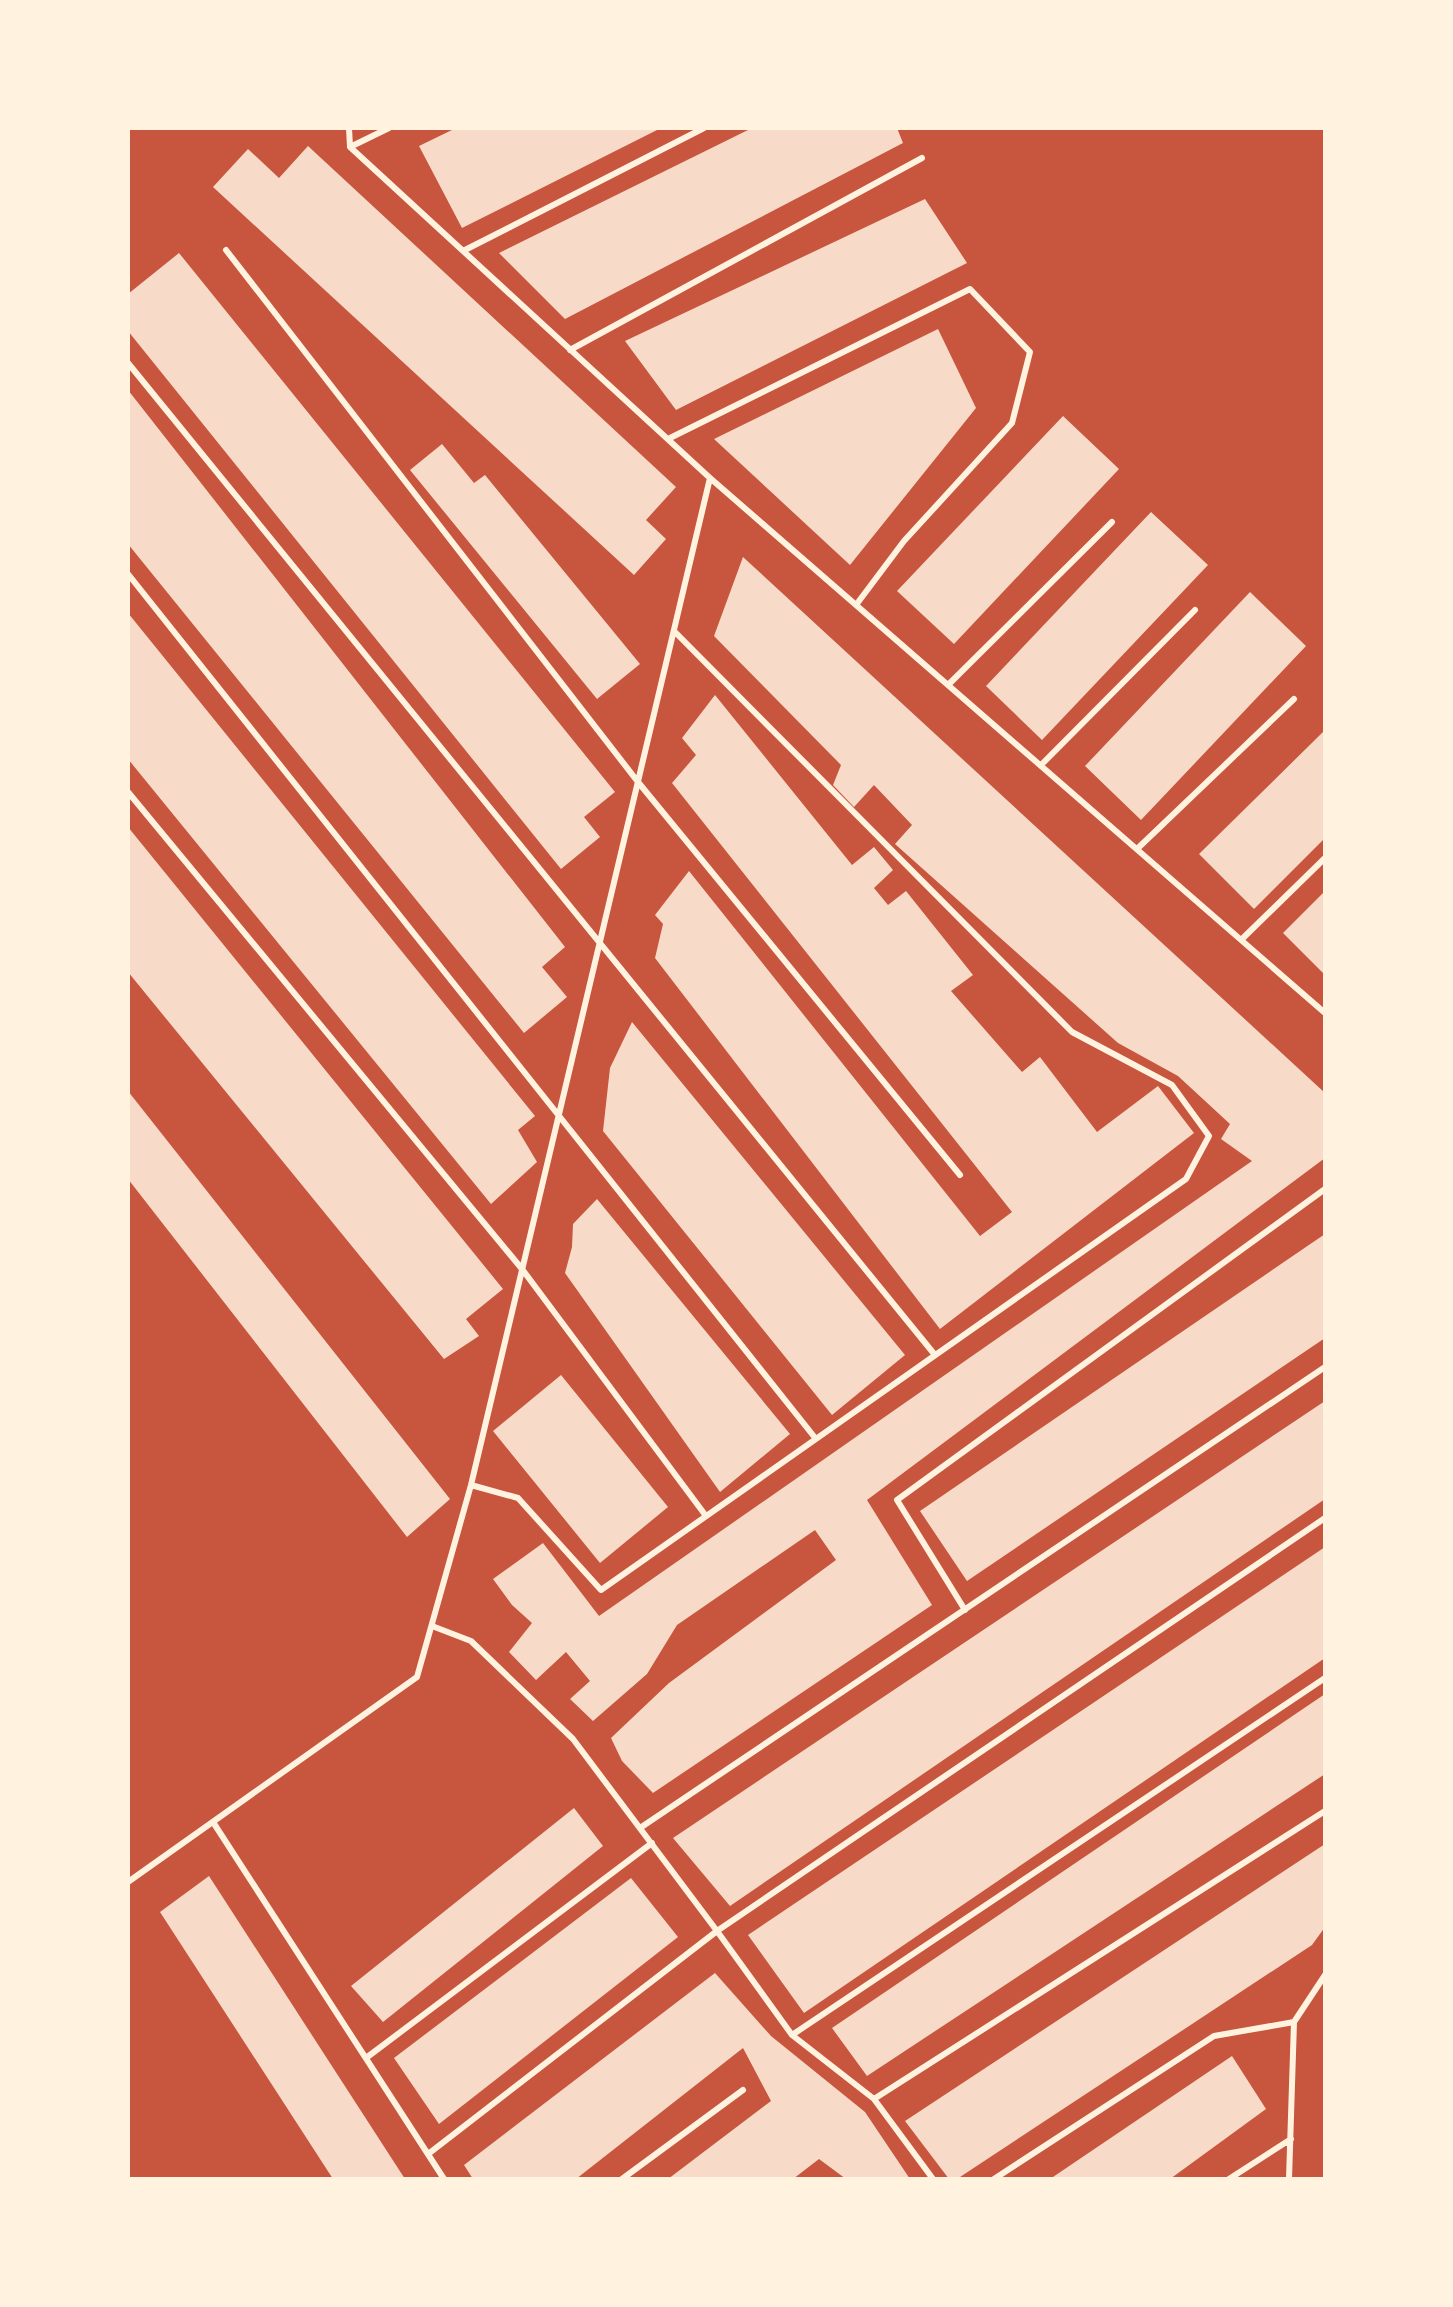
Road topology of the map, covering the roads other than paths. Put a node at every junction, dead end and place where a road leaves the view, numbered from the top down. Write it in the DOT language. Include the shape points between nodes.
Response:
graph roads {
  1 [pos="349,128"];
  2 [pos="389,128"];
  3 [pos="704,128"];
  4 [pos="350,147"];
  5 [pos="922,158"];
  6 [pos="226,250"];
  7 [pos="463,251"];
  8 [pos="570,350"];
  9 [pos="128,363"];
  10 [pos="668,439"];
  11 [pos="710,478"];
  12 [pos="1112,522"];
  13 [pos="128,574"];
  14 [pos="856,605"];
  15 [pos="1195,610"];
  16 [pos="674,631"];
  17 [pos="948,685"];
  18 [pos="1294,699"];
  19 [pos="1041,765"];
  20 [pos="638,782"];
  21 [pos="128,792"];
  22 [pos="1137,849"];
  23 [pos="1325,858"];
  24 [pos="1241,940"];
  25 [pos="600,941"];
  26 [pos="1325,1013"];
  27 [pos="559,1115"];
  28 [pos="960,1175"];
  29 [pos="1325,1189"];
  30 [pos="522,1269"];
  31 [pos="935,1355"];
  32 [pos="1325,1367"];
  33 [pos="816,1439"];
  34 [pos="471,1485"];
  35 [pos="706,1516"];
  36 [pos="1325,1518"];
  37 [pos="965,1610"];
  38 [pos="432,1626"];
  39 [pos="1325,1678"];
  40 [pos="1325,1811"];
  41 [pos="213,1822"];
  42 [pos="640,1828"];
  43 [pos="652,1843"];
  44 [pos="128,1882"];
  45 [pos="717,1931"];
  46 [pos="1325,1975"];
  47 [pos="1294,2022"];
  48 [pos="792,2035"];
  49 [pos="366,2058"];
  50 [pos="743,2090"];
  51 [pos="874,2099"];
  52 [pos="1291,2139"];
  53 [pos="428,2154"];
  54 [pos="444,2179"];
  55 [pos="622,2179"];
  56 [pos="933,2179"];
  57 [pos="994,2179"];
  58 [pos="1229,2179"];
  59 [pos="1289,2179"];
  1 -- 4 [label="lane"];
  2 -- 4 [label="lane"];
  3 -- 7 [label="lane"];
  4 -- 7 [label="lane"];
  5 -- 8 [label="lane"];
  6 -- 20 [label="lane"];
  7 -- 8 [label="lane"];
  8 -- 10 [label="lane"];
  9 -- 25 [label="lane"];
  10 -- 11 [label="lane"];
  10 -- 14 [label="lane" via="970,289 1030,352 1012,423 904,541"];
  11 -- 14 [label="lane"];
  11 -- 16 [label="lane"];
  12 -- 17 [label="lane"];
  13 -- 27 [label="lane"];
  14 -- 17 [label="lane"];
  15 -- 19 [label="lane"];
  16 -- 20 [label="lane"];
  16 -- 31 [label="lane" via="1072,1032 1172,1085 1209,1136 1186,1179"];
  17 -- 19 [label="lane"];
  18 -- 22 [label="lane"];
  19 -- 22 [label="lane"];
  20 -- 25 [label="lane"];
  20 -- 28 [label="lane"];
  21 -- 30 [label="lane"];
  22 -- 24 [label="lane"];
  23 -- 24 [label="lane"];
  24 -- 26 [label="lane"];
  25 -- 27 [label="lane"];
  25 -- 31 [label="lane"];
  27 -- 30 [label="lane"];
  27 -- 33 [label="lane"];
  29 -- 37 [label="lane" via="897,1500"];
  30 -- 34 [label="lane"];
  30 -- 35 [label="lane"];
  31 -- 33 [label="lane"];
  32 -- 37 [label="lane"];
  33 -- 35 [label="lane"];
  34 -- 35 [label="lane" via="518,1498 601,1590"];
  34 -- 38 [label="lane"];
  36 -- 45 [label="lane"];
  37 -- 42 [label="lane"];
  38 -- 41 [label="lane" via="417,1677"];
  38 -- 42 [label="lane" via="471,1641 573,1739"];
  39 -- 48 [label="lane"];
  40 -- 51 [label="lane"];
  41 -- 44 [label="lane"];
  41 -- 49 [label="lane"];
  42 -- 43 [label="lane"];
  43 -- 45 [label="lane"];
  43 -- 49 [label="lane"];
  45 -- 48 [label="lane"];
  45 -- 53 [label="lane"];
  46 -- 47 [label="lane"];
  47 -- 52 [label="lane"];
  47 -- 57 [label="lane" via="1214,2036"];
  48 -- 51 [label="lane"];
  49 -- 53 [label="lane"];
  50 -- 55 [label="lane"];
  51 -- 56 [label="lane"];
  52 -- 58 [label="lane"];
  52 -- 59 [label="lane"];
  53 -- 54 [label="lane"];
}
